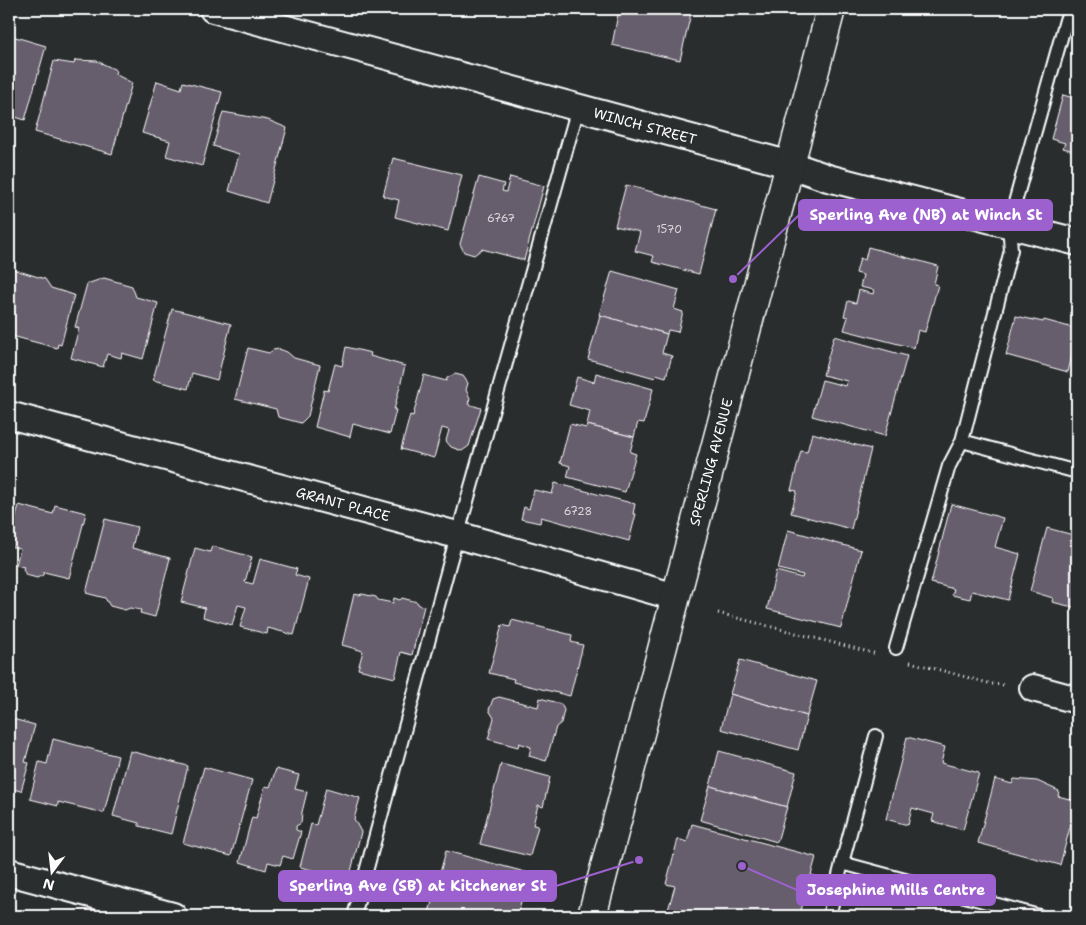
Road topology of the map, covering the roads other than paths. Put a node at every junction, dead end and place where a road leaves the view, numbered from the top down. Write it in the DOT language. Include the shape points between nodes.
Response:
graph roads {
  1 [pos="213,9"];
  2 [pos="832,9"];
  3 [pos="1077,18"];
  4 [pos="578,108"];
  5 [pos="791,165"];
  6 [pos="1009,224"];
  7 [pos="1077,242"];
  8 [pos="9,415"];
  9 [pos="962,441"];
  10 [pos="1077,472"];
  11 [pos="457,535"];
  12 [pos="676,597"];
  13 [pos="896,648"];
  14 [pos="1034,688"];
  15 [pos="1077,700"];
  16 [pos="876,736"];
  17 [pos="842,863"];
  18 [pos="9,872"];
  19 [pos="172,916"];
  20 [pos="354,916"];
  21 [pos="592,916"];
  22 [pos="830,916"];
  23 [pos="1038,916"];
  1 -- 4 [label="street, WINCH STREET"];
  2 -- 5 [label="street, SPERLING AVENUE"];
  3 -- 6 [label="lane" via="1066,20"];
  4 -- 5 [label="street, WINCH STREET"];
  4 -- 11 [label="lane"];
  5 -- 6 [label="street, WINCH STREET" via="828,178"];
  5 -- 12 [label="street, SPERLING AVENUE"];
  6 -- 7 [label="street, WINCH STREET"];
  6 -- 9 [label="lane" via="1012,250"];
  8 -- 11 [label="street, GRANT PLACE"];
  9 -- 10 [label="lane"];
  9 -- 13 [label="lane" via="949,466"];
  11 -- 12 [label="street, GRANT PLACE"];
  11 -- 20 [label="lane"];
  12 -- 21 [label="street, SPERLING AVENUE"];
  14 -- 15 [label="street"];
  16 -- 17 [label="lane"];
  17 -- 22 [label="lane"];
  17 -- 23 [label="lane"];
  18 -- 19 [label="street"];
}
